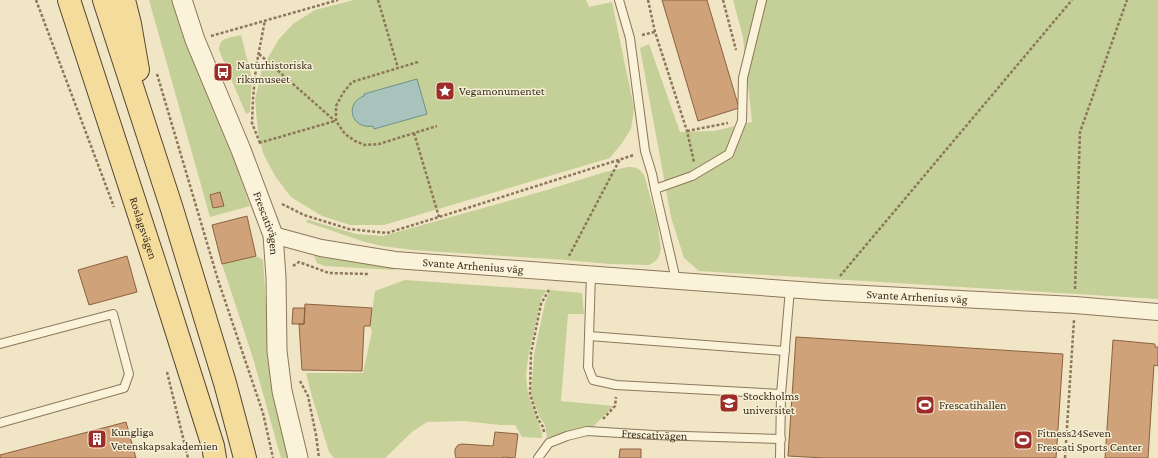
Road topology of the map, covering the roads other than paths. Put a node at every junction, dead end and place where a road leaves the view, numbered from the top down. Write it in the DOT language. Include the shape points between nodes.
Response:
graph roads {
  1 [pos="53,0"];
  2 [pos="69,0"];
  3 [pos="104,0"];
  4 [pos="124,0"];
  5 [pos="182,0"];
  6 [pos="619,0"];
  7 [pos="762,0"];
  8 [pos="106,110"];
  9 [pos="152,146"];
  10 [pos="655,190"];
  11 [pos="273,235"];
  12 [pos="592,274"];
  13 [pos="676,280"];
  14 [pos="790,289"];
  15 [pos="1158,312"];
  16 [pos="589,336"];
  17 [pos="0,344"];
  18 [pos="785,351"];
  19 [pos="781,394"];
  20 [pos="0,424"];
  21 [pos="780,439"];
  22 [pos="214,454"];
  23 [pos="245,458"];
  24 [pos="298,458"];
  25 [pos="538,458"];
  26 [pos="780,458"];
  1 -- 8 [label="main road" via="74,54"];
  2 -- 8 [label="main road, Roslagsvägen"];
  3 -- 9 [label="main road"];
  4 -- 9 [label="main road"];
  5 -- 11 [label="street, Frescativägen"];
  6 -- 10 [label="lane" via="630,38 645,151"];
  7 -- 10 [label="lane" via="743,78 742,120 729,154 692,176"];
  8 -- 22 [label="main road, Roslagsvägen"];
  9 -- 23 [label="main road" via="225,383"];
  10 -- 13 [label="lane"];
  11 -- 12 [label="street, Svante Arrhenius väg" via="321,248 395,260"];
  11 -- 24 [label="street, Frescativägen" via="277,352 282,391"];
  12 -- 13 [label="street, Svante Arrhenius väg"];
  12 -- 16 [label="lane"];
  13 -- 14 [label="street, Svante Arrhenius väg"];
  14 -- 15 [label="street, Svante Arrhenius väg"];
  14 -- 18 [label="lane"];
  16 -- 18 [label="lane"];
  16 -- 19 [label="lane" via="588,367 593,380 616,385"];
  17 -- 20 [label="lane" via="113,314 129,374 124,388"];
  18 -- 19 [label="lane"];
  19 -- 21 [label="lane"];
  21 -- 25 [label="lane, Frescativägen" via="587,431 549,443"];
  21 -- 26 [label="lane"];
}
